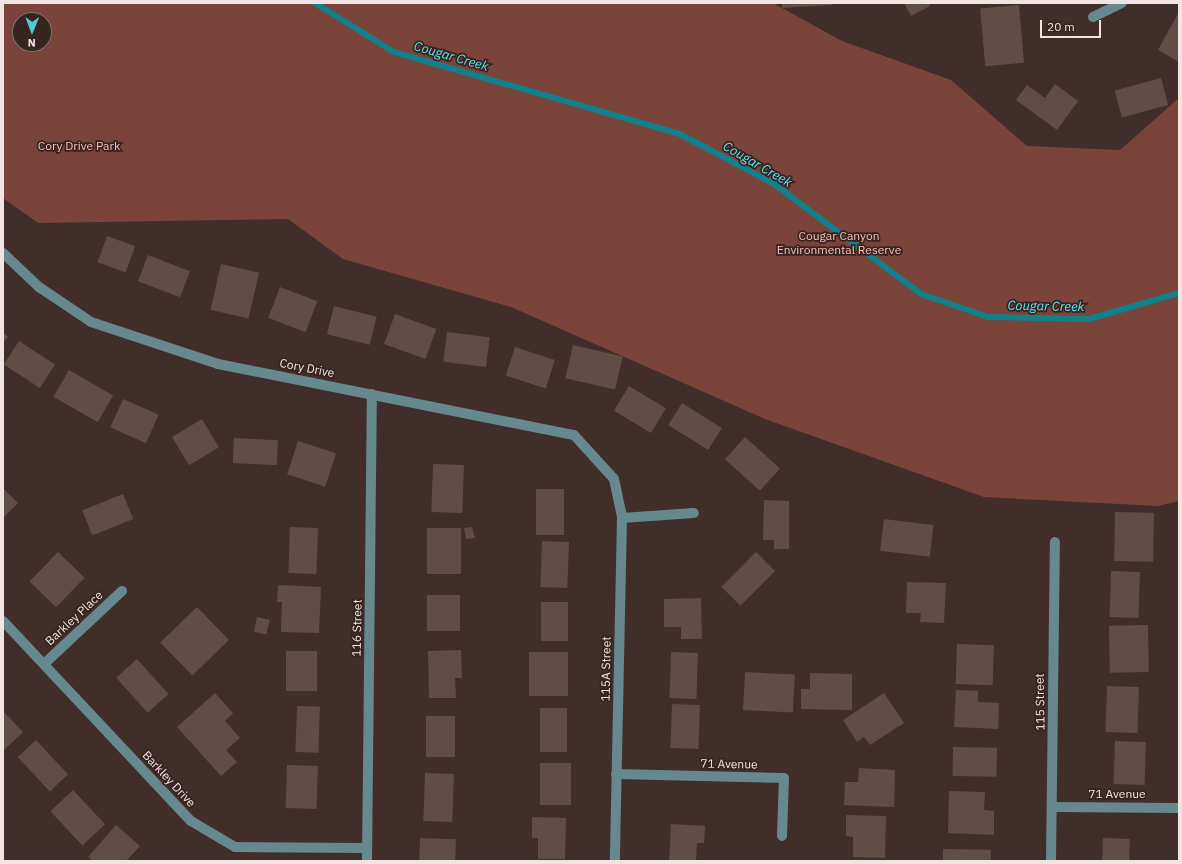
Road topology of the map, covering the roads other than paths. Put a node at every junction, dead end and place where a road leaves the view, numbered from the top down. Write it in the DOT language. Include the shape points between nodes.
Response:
graph roads {
  1 [pos="1122,3"];
  2 [pos="1094,17"];
  3 [pos="3,253"];
  4 [pos="372,394"];
  5 [pos="614,479"];
  6 [pos="694,512"];
  7 [pos="622,518"];
  8 [pos="1055,542"];
  9 [pos="122,591"];
  10 [pos="3,621"];
  11 [pos="44,664"];
  12 [pos="616,774"];
  13 [pos="1054,807"];
  14 [pos="1179,808"];
  15 [pos="782,836"];
  16 [pos="367,848"];
  17 [pos="367,861"];
  18 [pos="615,861"];
  19 [pos="1051,861"];
  1 -- 2 [label="street"];
  3 -- 4 [label="street, Cory Drive" via="39,287 91,322 218,364"];
  4 -- 5 [label="street, Cory Drive" via="574,435"];
  4 -- 16 [label="street, 116 Street"];
  5 -- 7 [label="street, 115A Street"];
  6 -- 7 [label="street"];
  7 -- 12 [label="street, 115A Street"];
  8 -- 13 [label="street, 115 Street"];
  9 -- 11 [label="street, Barkley Place"];
  10 -- 11 [label="street, Barkley Drive"];
  11 -- 16 [label="street, Barkley Drive" via="191,821 235,847"];
  12 -- 15 [label="street, 71 Avenue" via="784,778"];
  12 -- 18 [label="street, 115A Street"];
  13 -- 14 [label="street, 71 Avenue"];
  13 -- 19 [label="street, 115 Street"];
  16 -- 17 [label="street, 116 Street"];
}
